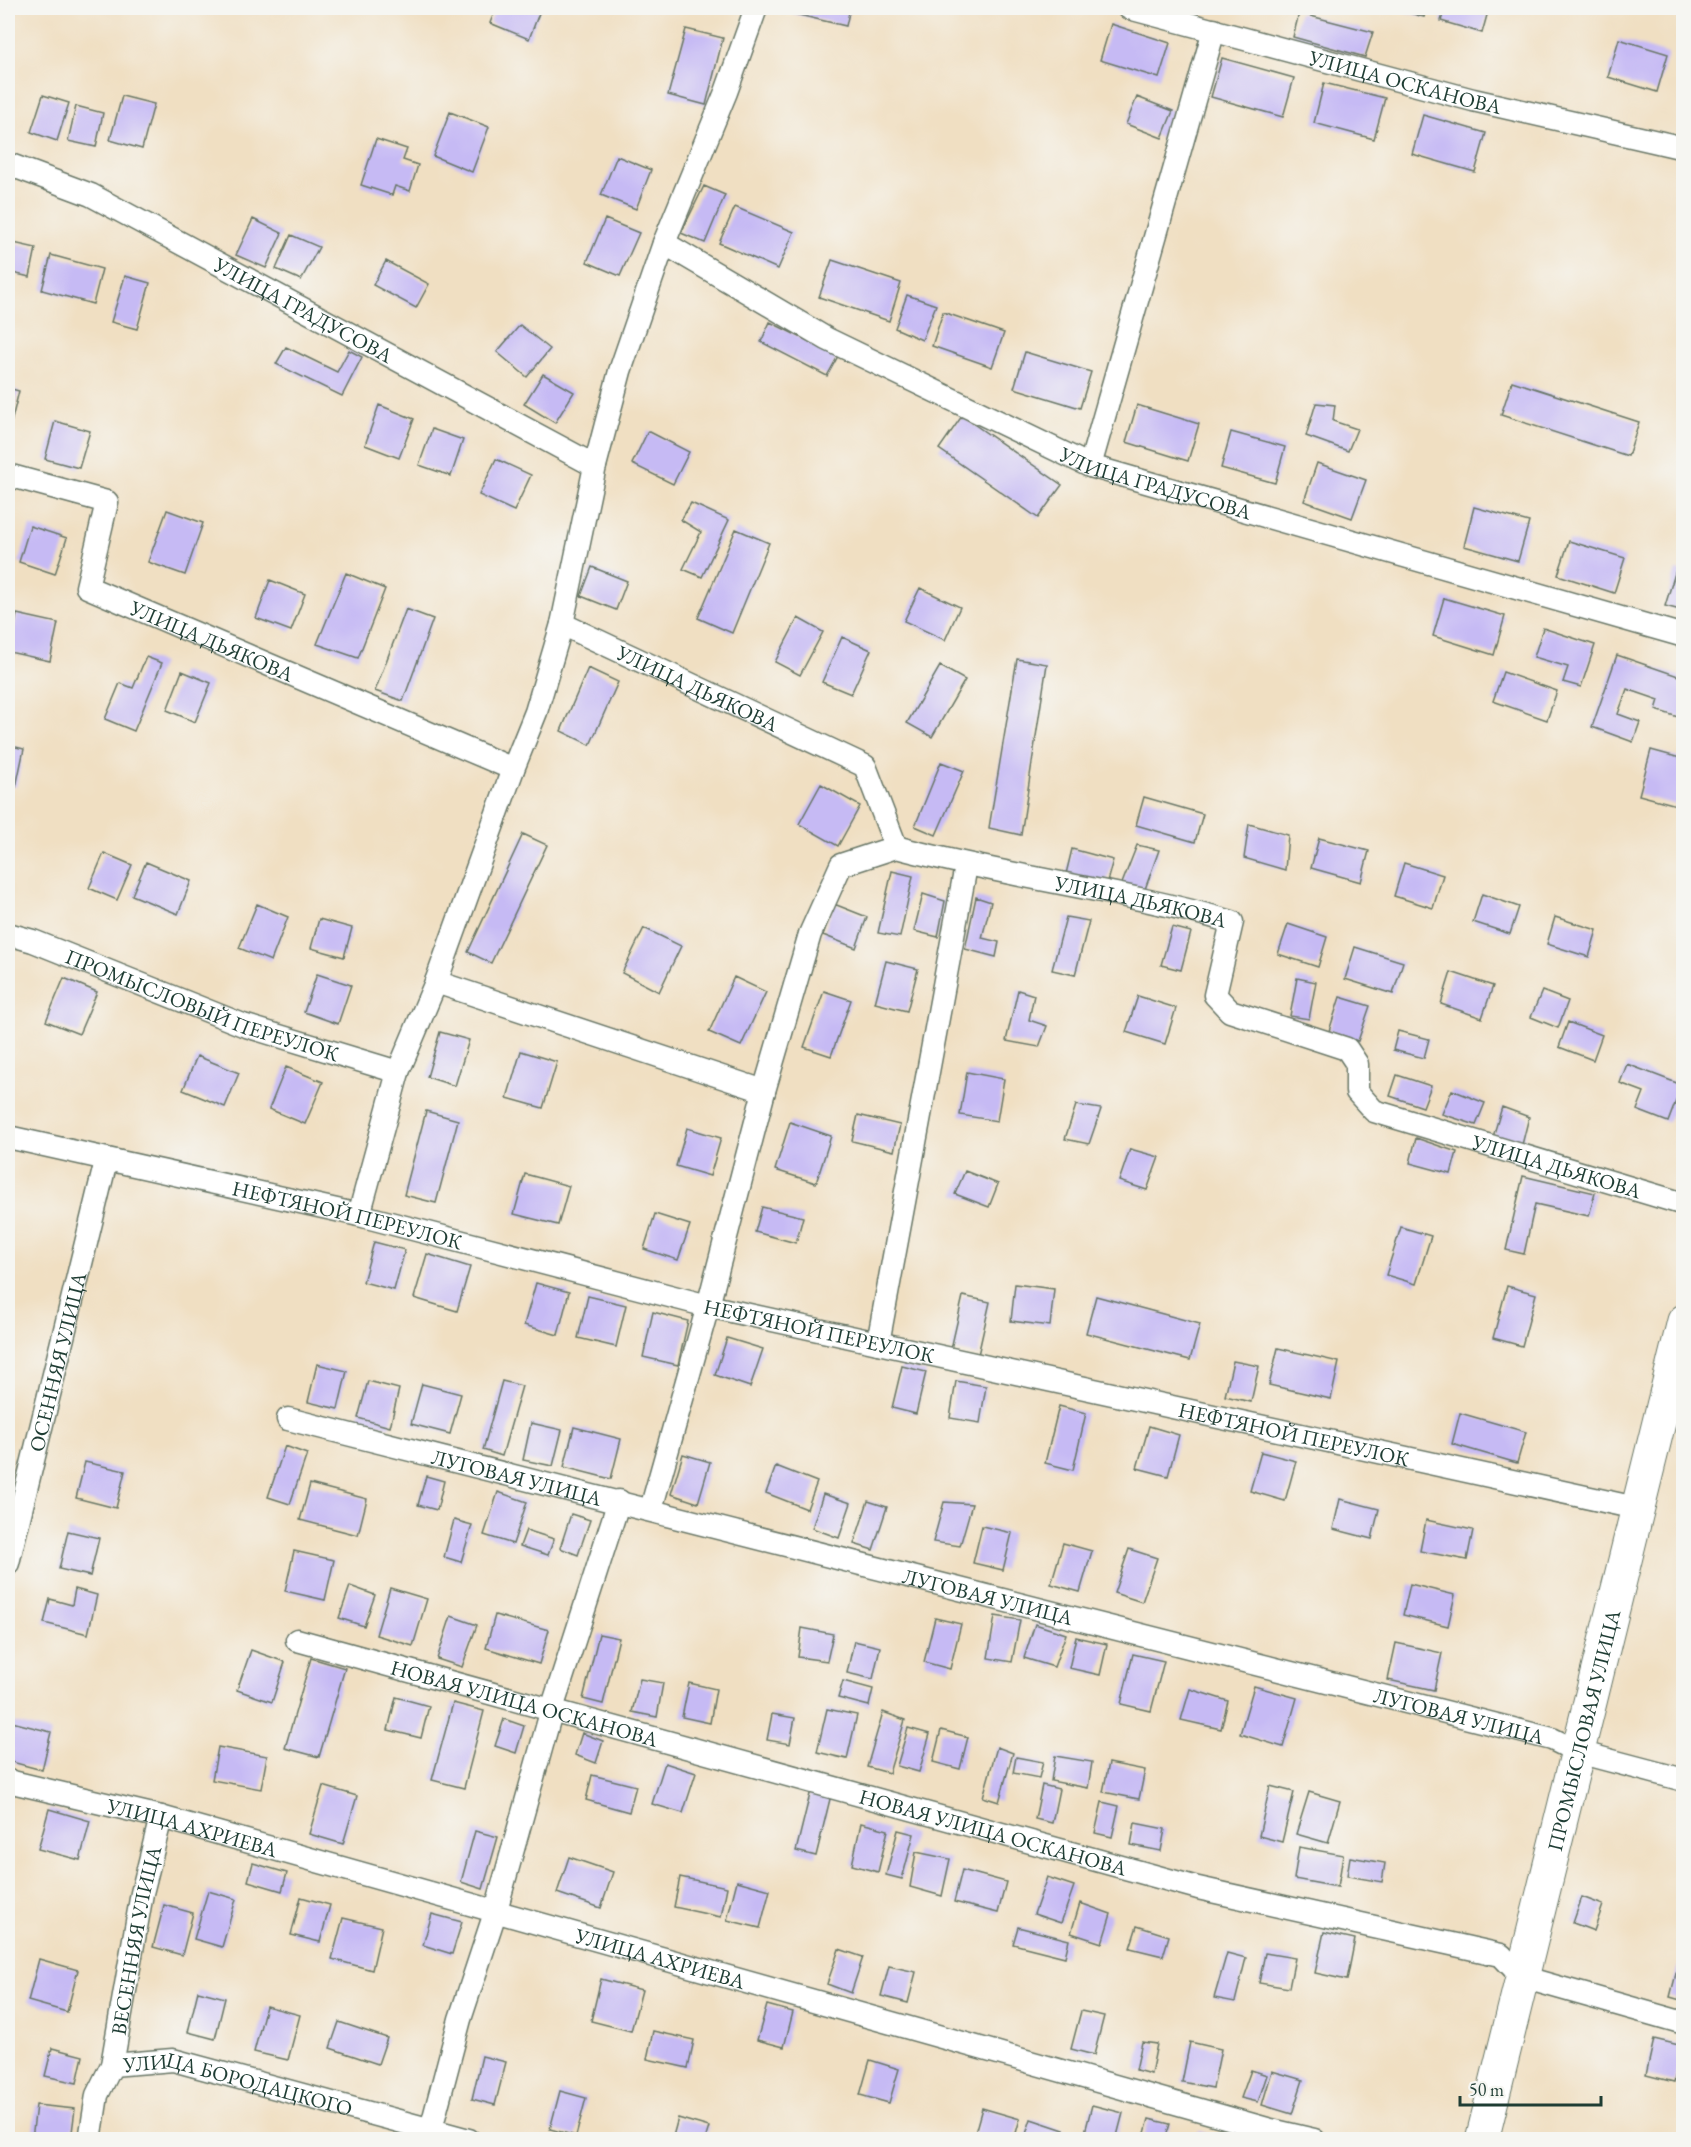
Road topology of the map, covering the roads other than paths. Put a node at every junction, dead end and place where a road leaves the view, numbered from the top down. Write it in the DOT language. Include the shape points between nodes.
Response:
graph roads {
  1 [pos="756,8"];
  2 [pos="1129,8"];
  3 [pos="1214,30"];
  4 [pos="1683,148"];
  5 [pos="8,164"];
  6 [pos="664,243"];
  7 [pos="596,466"];
  8 [pos="1090,466"];
  9 [pos="8,475"];
  10 [pos="562,624"];
  11 [pos="1683,636"];
  12 [pos="513,769"];
  13 [pos="896,848"];
  14 [pos="966,866"];
  15 [pos="8,934"];
  16 [pos="436,982"];
  17 [pos="398,1072"];
  18 [pos="764,1091"];
  19 [pos="8,1137"];
  20 [pos="106,1161"];
  21 [pos="1683,1204"];
  22 [pos="359,1215"];
  23 [pos="708,1306"];
  24 [pos="1683,1321"];
  25 [pos="878,1342"];
  26 [pos="288,1419"];
  27 [pos="619,1501"];
  28 [pos="1636,1508"];
  29 [pos="651,1509"];
  30 [pos="8,1563"];
  31 [pos="297,1640"];
  32 [pos="552,1709"];
  33 [pos="1578,1752"];
  34 [pos="1683,1780"];
  35 [pos="8,1781"];
  36 [pos="161,1817"];
  37 [pos="496,1910"];
  38 [pos="1522,1977"];
  39 [pos="1683,2023"];
  40 [pos="112,2065"];
  41 [pos="431,2129"];
  42 [pos="90,2139"];
  43 [pos="469,2139"];
  44 [pos="1314,2139"];
  45 [pos="1482,2139"];
  1 -- 6 [label="street"];
  2 -- 3 [label="street, УЛИЦА ОСКАНОВА"];
  3 -- 4 [label="street, УЛИЦА ОСКАНОВА" via="1473,100"];
  3 -- 8 [label="street"];
  5 -- 7 [label="street, УЛИЦА ГРАДУСОВА" via="91,195"];
  6 -- 7 [label="street" via="620,371"];
  6 -- 8 [label="street, УЛИЦА ГРАДУСОВА" via="827,339"];
  7 -- 10 [label="street"];
  8 -- 11 [label="street, УЛИЦА ГРАДУСОВА"];
  9 -- 12 [label="street, УЛИЦА ДЬЯКОВА" via="107,502 87,587"];
  10 -- 12 [label="street" via="536,712"];
  10 -- 13 [label="street, УЛИЦА ДЬЯКОВА" via="865,766"];
  12 -- 16 [label="street"];
  13 -- 14 [label="street, УЛИЦА ДЬЯКОВА"];
  13 -- 18 [label="street" via="841,865 810,933"];
  14 -- 21 [label="street, УЛИЦА ДЬЯКОВА" via="1187,909 1232,922 1215,995 1230,1011 1347,1049 1357,1064 1357,1092 1374,1111"];
  14 -- 25 [label="street"];
  15 -- 17 [label="street, ПРОМЫСЛОВЫЙ ПЕРЕУЛОК" via="243,1025"];
  16 -- 17 [label="street"];
  16 -- 18 [label="street"];
  17 -- 22 [label="street"];
  18 -- 23 [label="street"];
  19 -- 20 [label="street, НЕФТЯНОЙ ПЕРЕУЛОК"];
  20 -- 22 [label="street, НЕФТЯНОЙ ПЕРЕУЛОК"];
  20 -- 30 [label="street, ОСЕННЯЯ УЛИЦА"];
  22 -- 23 [label="street, НЕФТЯНОЙ ПЕРЕУЛОК"];
  23 -- 25 [label="street, НЕФТЯНОЙ ПЕРЕУЛОК"];
  23 -- 29 [label="street"];
  24 -- 28 [label="street, ПРОМЫСЛОВАЯ УЛИЦА"];
  25 -- 28 [label="street, НЕФТЯНОЙ ПЕРЕУЛОК"];
  26 -- 27 [label="street, ЛУГОВАЯ УЛИЦА"];
  27 -- 29 [label="street, ЛУГОВАЯ УЛИЦА"];
  27 -- 32 [label="street"];
  28 -- 33 [label="street, ПРОМЫСЛОВАЯ УЛИЦА"];
  29 -- 33 [label="street, ЛУГОВАЯ УЛИЦА" via="1552,1739"];
  31 -- 32 [label="street, НОВАЯ УЛИЦА ОСКАНОВА"];
  32 -- 37 [label="street"];
  32 -- 38 [label="street, НОВАЯ УЛИЦА ОСКАНОВА" via="1198,1888 1501,1955"];
  33 -- 34 [label="street, ЛУГОВАЯ УЛИЦА"];
  33 -- 38 [label="street, ПРОМЫСЛОВАЯ УЛИЦА"];
  35 -- 36 [label="street, УЛИЦА АХРИЕВА"];
  36 -- 37 [label="street, УЛИЦА АХРИЕВА"];
  36 -- 40 [label="street, ВЕСЕННЯЯ УЛИЦА" via="142,1893"];
  37 -- 41 [label="street" via="460,2019"];
  37 -- 44 [label="street, УЛИЦА АХРИЕВА"];
  38 -- 39 [label="street"];
  38 -- 45 [label="street, ПРОМЫСЛОВАЯ УЛИЦА"];
  40 -- 41 [label="street, УЛИЦА БОРОДАЦКОГО" via="173,2060"];
  40 -- 42 [label="street, ВЕСЕННЯЯ УЛИЦА" via="97,2095"];
  41 -- 43 [label="street, УЛИЦА БОРОДАЦКОГО"];
}
